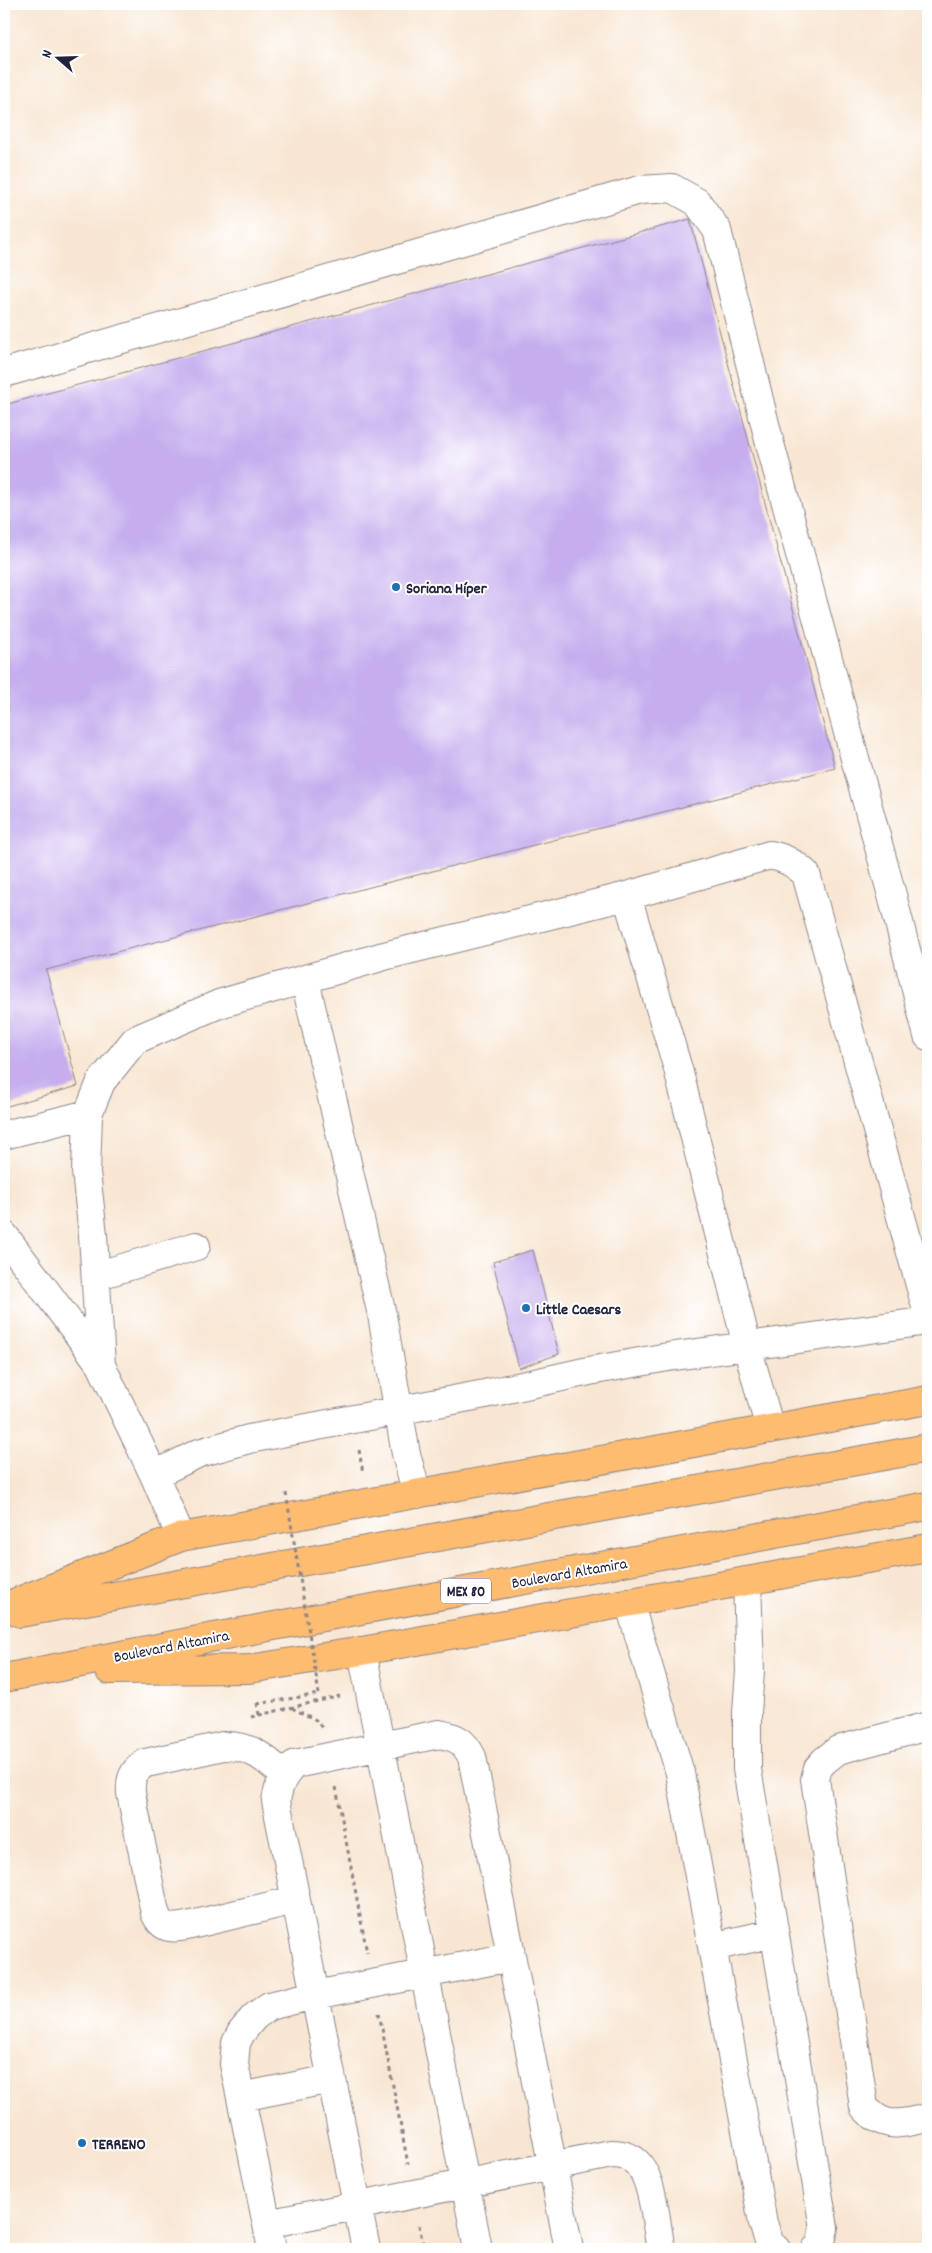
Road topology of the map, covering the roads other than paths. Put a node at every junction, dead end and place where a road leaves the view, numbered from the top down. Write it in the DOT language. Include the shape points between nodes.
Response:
graph roads {
  1 [pos="4,373"];
  2 [pos="627,896"];
  3 [pos="305,980"];
  4 [pos="928,1036"];
  5 [pos="88,1114"];
  6 [pos="4,1135"];
  7 [pos="4,1235"];
  8 [pos="196,1246"];
  9 [pos="96,1276"];
  10 [pos="928,1314"];
  11 [pos="928,1321"];
  12 [pos="747,1346"];
  13 [pos="101,1365"];
  14 [pos="928,1400"];
  15 [pos="398,1410"];
  16 [pos="770,1429"];
  17 [pos="928,1448"];
  18 [pos="154,1475"];
  19 [pos="417,1494"];
  20 [pos="928,1506"];
  21 [pos="181,1537"];
  22 [pos="928,1548"];
  23 [pos="747,1581"];
  24 [pos="629,1602"];
  25 [pos="4,1607"];
  26 [pos="4,1616"];
  27 [pos="362,1650"];
  28 [pos="37,1671"];
  29 [pos="4,1678"];
  30 [pos="928,1726"];
  31 [pos="380,1745"];
  32 [pos="284,1775"];
  33 [pos="296,1900"];
  34 [pos="774,1934"];
  35 [pos="712,1947"];
  36 [pos="511,1957"];
  37 [pos="425,1974"];
  38 [pos="315,1995"];
  39 [pos="331,2079"];
  40 [pos="241,2097"];
  41 [pos="928,2118"];
  42 [pos="552,2165"];
  43 [pos="465,2184"];
  44 [pos="357,2206"];
  45 [pos="269,2237"];
  46 [pos="366,2249"];
  47 [pos="478,2249"];
  48 [pos="569,2249"];
  49 [pos="660,2249"];
  50 [pos="776,2249"];
  51 [pos="816,2249"];
  1 -- 4 [label="lane" via="640,190 672,188 697,202 717,230 769,440"];
  2 -- 3 [label="lane" via="432,943"];
  2 -- 10 [label="lane" via="770,856 794,863 806,874"];
  2 -- 12 [label="lane" via="678,1069"];
  3 -- 5 [label="lane" via="219,1004 135,1040 101,1082"];
  3 -- 15 [label="lane" via="382,1315"];
  5 -- 6 [label="lane"];
  5 -- 9 [label="lane" via="86,1172"];
  7 -- 13 [label="lane"];
  8 -- 9 [label="lane"];
  9 -- 13 [label="lane"];
  11 -- 12 [label="lane"];
  12 -- 15 [label="lane" via="668,1357"];
  12 -- 16 [label="lane"];
  13 -- 18 [label="lane"];
  14 -- 16 [label="main road"];
  15 -- 18 [label="lane" via="249,1439 198,1453"];
  15 -- 19 [label="lane"];
  16 -- 19 [label="main road"];
  17 -- 26 [label="main road"];
  18 -- 21 [label="lane"];
  19 -- 21 [label="main road"];
  20 -- 28 [label="main road, Boulevard Altamira / MEX 80"];
  21 -- 25 [label="main road"];
  22 -- 23 [label="main road"];
  23 -- 24 [label="main road"];
  23 -- 34 [label="lane" via="750,1671 747,1769"];
  24 -- 27 [label="main road"];
  24 -- 35 [label="lane" via="680,1773"];
  27 -- 28 [label="main road" via="249,1668"];
  27 -- 31 [label="lane"];
  28 -- 29 [label="main road, Boulevard Altamira / MEX 80"];
  30 -- 41 [label="lane" via="838,1750 818,1768 815,1779 864,2107 883,2123 894,2125"];
  31 -- 32 [label="lane" via="304,1761"];
  31 -- 36 [label="lane" via="439,1734 460,1739 466,1745 472,1757"];
  31 -- 37 [label="lane"];
  32 -- 33 [label="lane" via="276,1801"];
  32 -- 33 [label="lane" via="251,1750 223,1746 146,1763 138,1767 130,1782 155,1914 164,1926 172,1929"];
  33 -- 38 [label="lane"];
  34 -- 35 [label="lane"];
  34 -- 51 [label="lane" via="824,2228 820,2246"];
  35 -- 50 [label="lane" via="763,2223 770,2244"];
  36 -- 37 [label="lane"];
  36 -- 42 [label="lane"];
  37 -- 38 [label="lane"];
  37 -- 43 [label="lane"];
  38 -- 39 [label="lane"];
  38 -- 40 [label="lane" via="269,2006 241,2033 236,2043 234,2064"];
  39 -- 40 [label="lane"];
  39 -- 44 [label="lane"];
  40 -- 45 [label="lane"];
  42 -- 43 [label="lane"];
  42 -- 48 [label="lane"];
  42 -- 49 [label="lane" via="611,2154 630,2158 639,2164 647,2178"];
  43 -- 44 [label="lane"];
  43 -- 47 [label="lane"];
  44 -- 45 [label="lane"];
  44 -- 46 [label="lane"];
}
